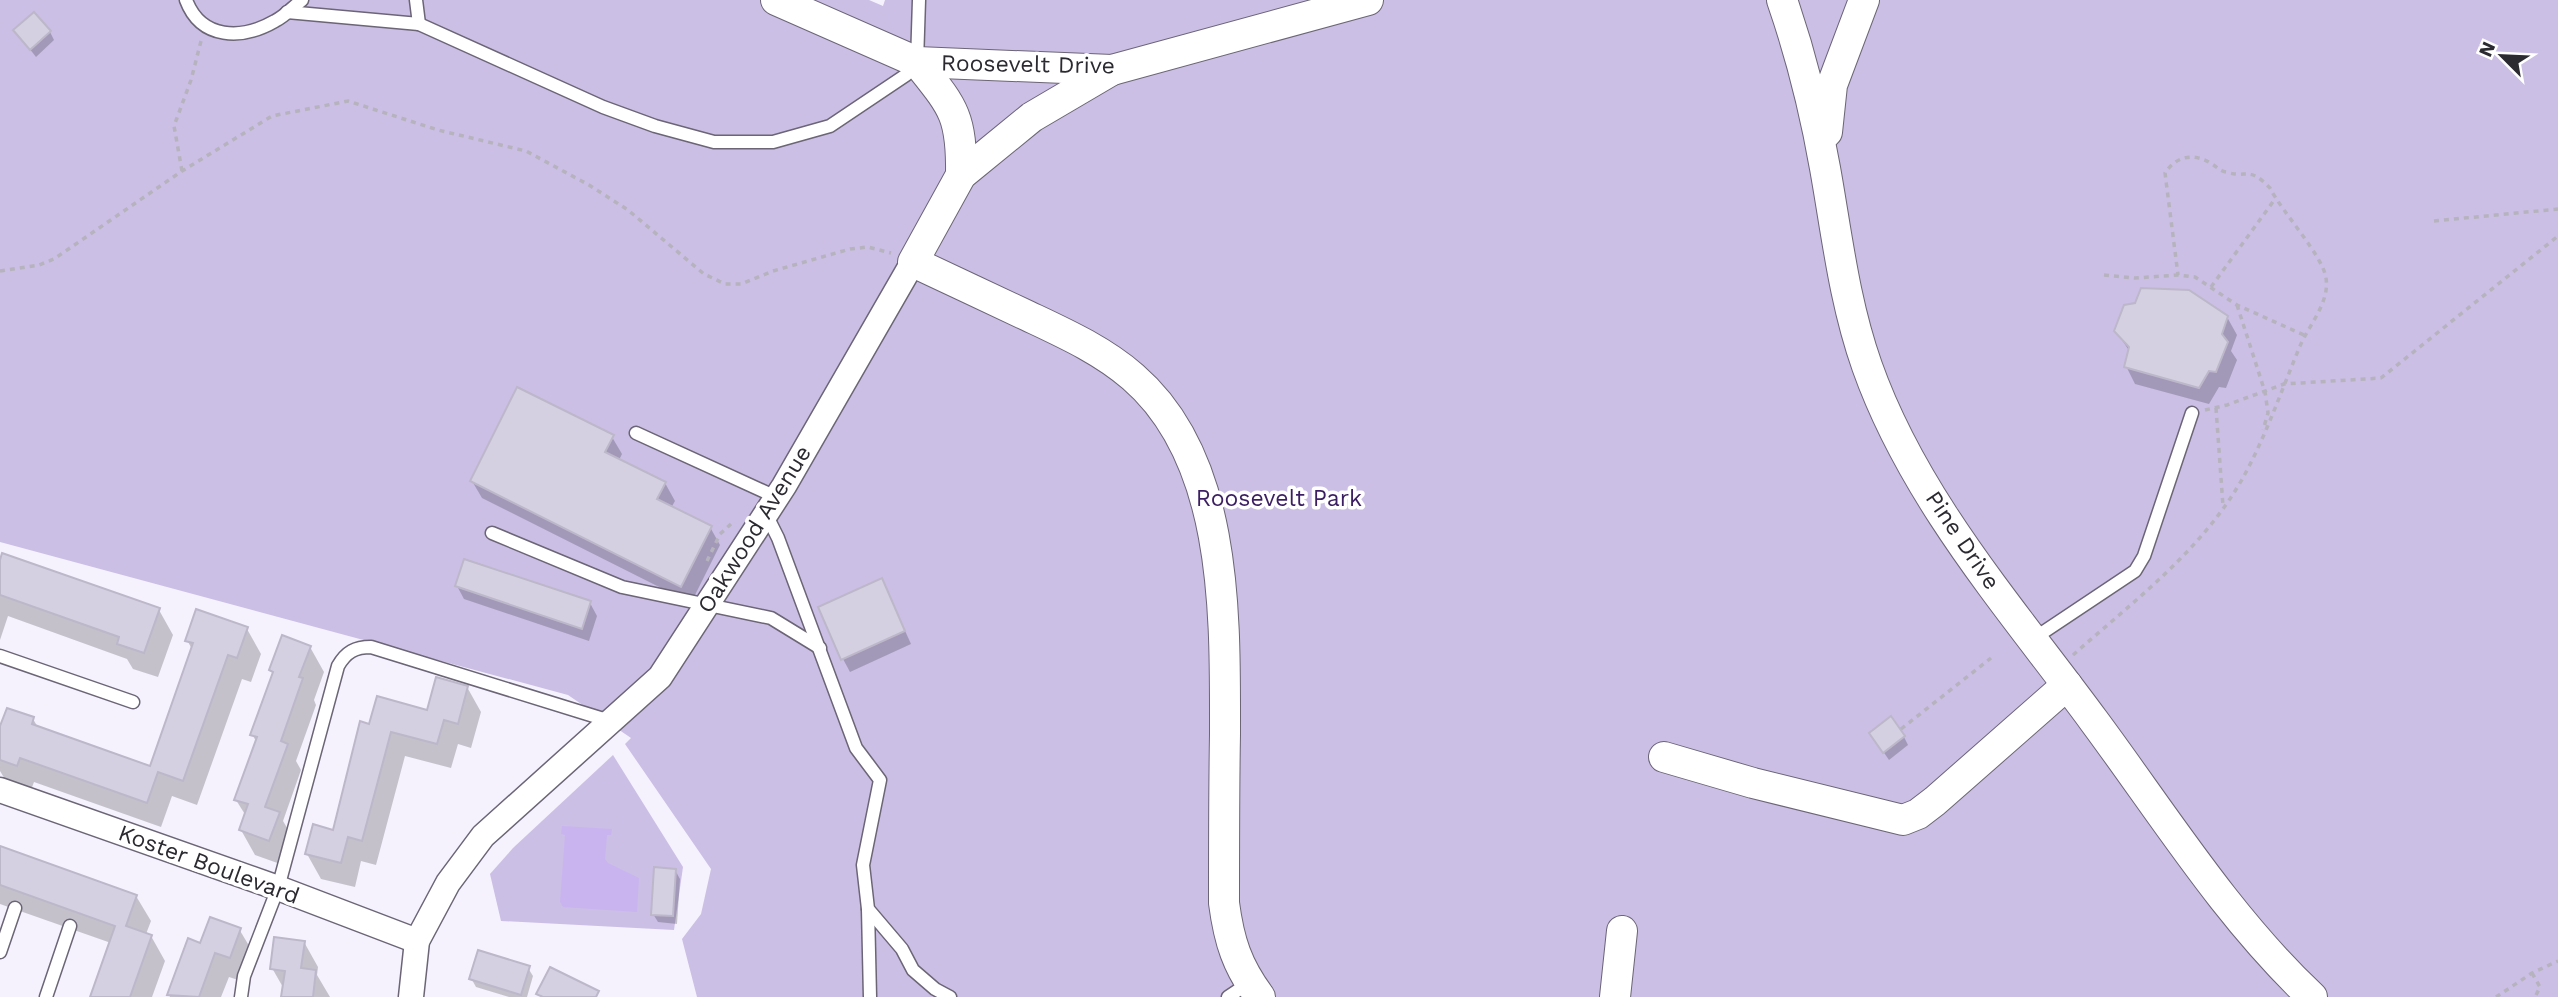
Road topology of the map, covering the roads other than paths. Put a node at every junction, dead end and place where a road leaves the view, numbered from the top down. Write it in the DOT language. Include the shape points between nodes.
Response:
graph roads {
  1 [pos="186,0"];
  2 [pos="302,0"];
  3 [pos="416,0"];
  4 [pos="776,0"];
  5 [pos="919,0"];
  6 [pos="1368,0"];
  7 [pos="1782,0"];
  8 [pos="1864,0"];
  9 [pos="287,12"];
  10 [pos="419,24"];
  11 [pos="917,62"];
  12 [pos="1112,70"];
  13 [pos="1826,170"];
  14 [pos="961,175"];
  15 [pos="901,258"];
  16 [pos="2192,413"];
  17 [pos="636,433"];
  18 [pos="771,505"];
  19 [pos="492,533"];
  20 [pos="707,604"];
  21 [pos="2033,640"];
  22 [pos="820,648"];
  23 [pos="0,656"];
  24 [pos="2062,678"];
  25 [pos="133,702"];
  26 [pos="610,721"];
  27 [pos="1664,757"];
  28 [pos="0,790"];
  29 [pos="278,888"];
  30 [pos="15,908"];
  31 [pos="868,909"];
  32 [pos="70,926"];
  33 [pos="1622,931"];
  34 [pos="417,941"];
  35 [pos="0,952"];
  36 [pos="1246,992"];
  37 [pos="46,997"];
  38 [pos="240,997"];
  39 [pos="411,997"];
  40 [pos="870,997"];
  41 [pos="950,997"];
  42 [pos="1615,997"];
  43 [pos="2312,997"];
  1 -- 9 [label="lane" via="201,24 238,34 276,21"];
  2 -- 9 [label="lane"];
  3 -- 10 [label="lane"];
  4 -- 11 [label="street, Roosevelt Drive"];
  5 -- 11 [label="lane"];
  6 -- 12 [label="street, Roosevelt Drive"];
  7 -- 13 [label="street, Pine Drive" via="1808,84"];
  8 -- 13 [label="street" via="1832,85"];
  9 -- 10 [label="lane"];
  10 -- 11 [label="lane" via="603,107 714,142 773,142 830,127 906,75"];
  11 -- 12 [label="street, Roosevelt Drive"];
  11 -- 14 [label="street" via="951,105 961,142"];
  12 -- 14 [label="street, Oakwood Avenue" via="1032,117"];
  13 -- 21 [label="street, Pine Drive" via="1841,274 1868,368 1886,411 1952,528"];
  14 -- 15 [label="street, Oakwood Avenue"];
  15 -- 18 [label="street, Oakwood Avenue"];
  15 -- 36 [label="street" via="1100,353 1160,403 1179,431 1197,475 1220,576 1225,642 1224,903 1229,940"];
  16 -- 21 [label="lane" via="2140,563 2127,578"];
  17 -- 18 [label="lane"];
  18 -- 20 [label="street, Oakwood Avenue"];
  18 -- 22 [label="lane" via="778,538"];
  19 -- 20 [label="lane" via="622,587"];
  20 -- 22 [label="lane" via="771,618"];
  20 -- 26 [label="street, Oakwood Avenue" via="660,677"];
  21 -- 24 [label="street, Pine Drive"];
  22 -- 31 [label="lane" via="856,748 880,780 863,865"];
  23 -- 25 [label="lane"];
  24 -- 27 [label="street" via="1935,801 1903,820"];
  24 -- 43 [label="street, Pine Drive" via="2221,894"];
  26 -- 29 [label="lane" via="371,647 358,647 345,654 338,666"];
  26 -- 34 [label="street, Oakwood Avenue" via="482,836 448,883"];
  28 -- 29 [label="street, Koster Boulevard"];
  29 -- 34 [label="street, Koster Boulevard"];
  29 -- 38 [label="lane"];
  30 -- 35 [label="lane"];
  31 -- 40 [label="lane"];
  31 -- 41 [label="lane" via="902,948 913,970"];
  32 -- 37 [label="lane"];
  33 -- 42 [label="street"];
  34 -- 39 [label="street, Oakwood Avenue"];
}
